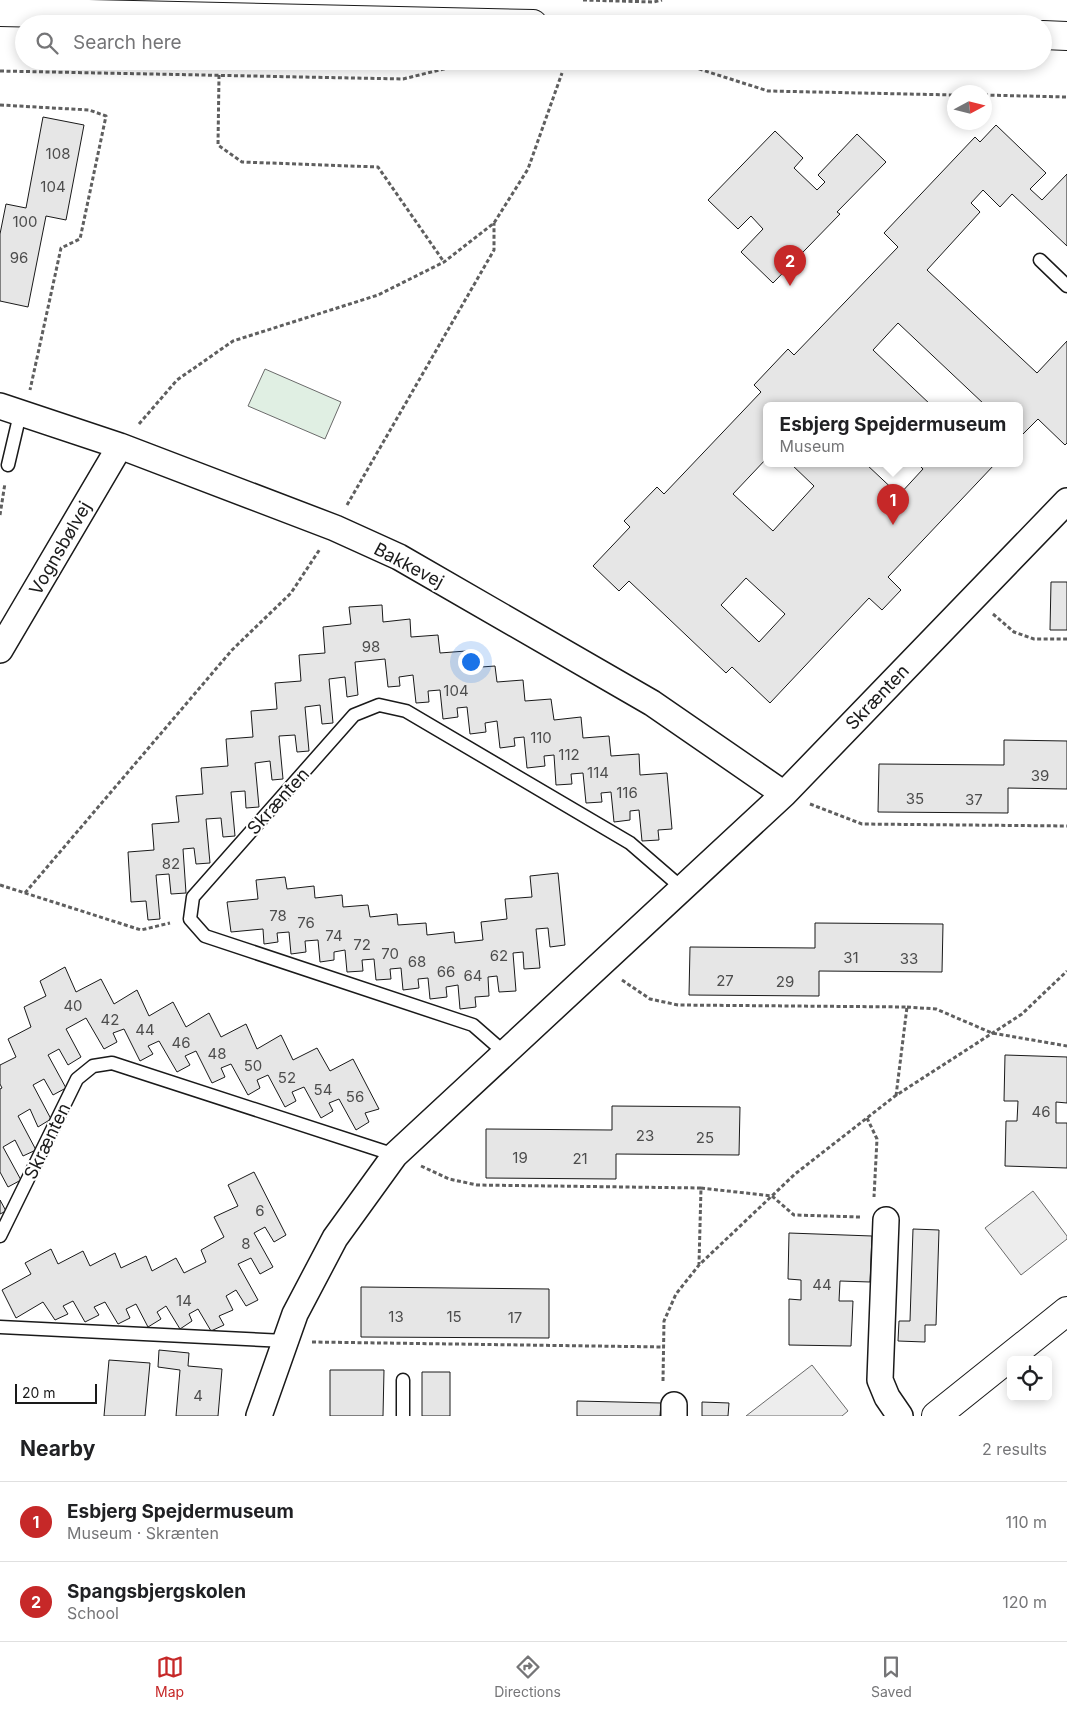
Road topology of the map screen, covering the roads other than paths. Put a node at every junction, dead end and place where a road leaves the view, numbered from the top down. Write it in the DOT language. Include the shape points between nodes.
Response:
graph roads {
  1 [pos="0,12"];
  2 [pos="133,15"];
  3 [pos="1052,35"];
  4 [pos="1067,36"];
  5 [pos="1040,260"];
  6 [pos="1067,286"];
  7 [pos="10,410"];
  8 [pos="120,446"];
  9 [pos="8,465"];
  10 [pos="1067,501"];
  11 [pos="0,650"];
  12 [pos="784,794"];
  13 [pos="682,888"];
  14 [pos="505,1053"];
  15 [pos="395,1155"];
  16 [pos="879,1219"];
  17 [pos="0,1236"];
  18 [pos="1067,1311"];
  19 [pos="0,1327"];
  20 [pos="285,1341"];
  21 [pos="403,1380"];
  22 [pos="259,1416"];
  23 [pos="403,1416"];
  24 [pos="900,1416"];
  25 [pos="936,1416"];
  1 -- 2 [label="street"];
  3 -- 4 [label="street"];
  5 -- 6 [label="lane"];
  7 -- 8 [label="street, Bakkevej"];
  7 -- 9 [label="lane"];
  8 -- 11 [label="street, Vognsbølvej"];
  8 -- 12 [label="street, Bakkevej" via="334,528 399,557 652,703"];
  10 -- 12 [label="street, Skrænten"];
  12 -- 13 [label="street, Skrænten"];
  13 -- 14 [label="street, Skrænten"];
  13 -- 14 [label="lane, Skrænten" via="630,843 406,711 379,705 354,715 193,897 190,919 205,936 473,1025"];
  14 -- 15 [label="street, Skrænten"];
  15 -- 17 [label="lane, Skrænten" via="112,1062 93,1066 77,1079"];
  15 -- 20 [label="street, Skrænten" via="336,1238 295,1314"];
  16 -- 24 [label="street" via="880,1380"];
  18 -- 25 [label="street"];
  19 -- 20 [label="lane"];
  20 -- 22 [label="street, Skrænten"];
  21 -- 23 [label="lane"];
}
